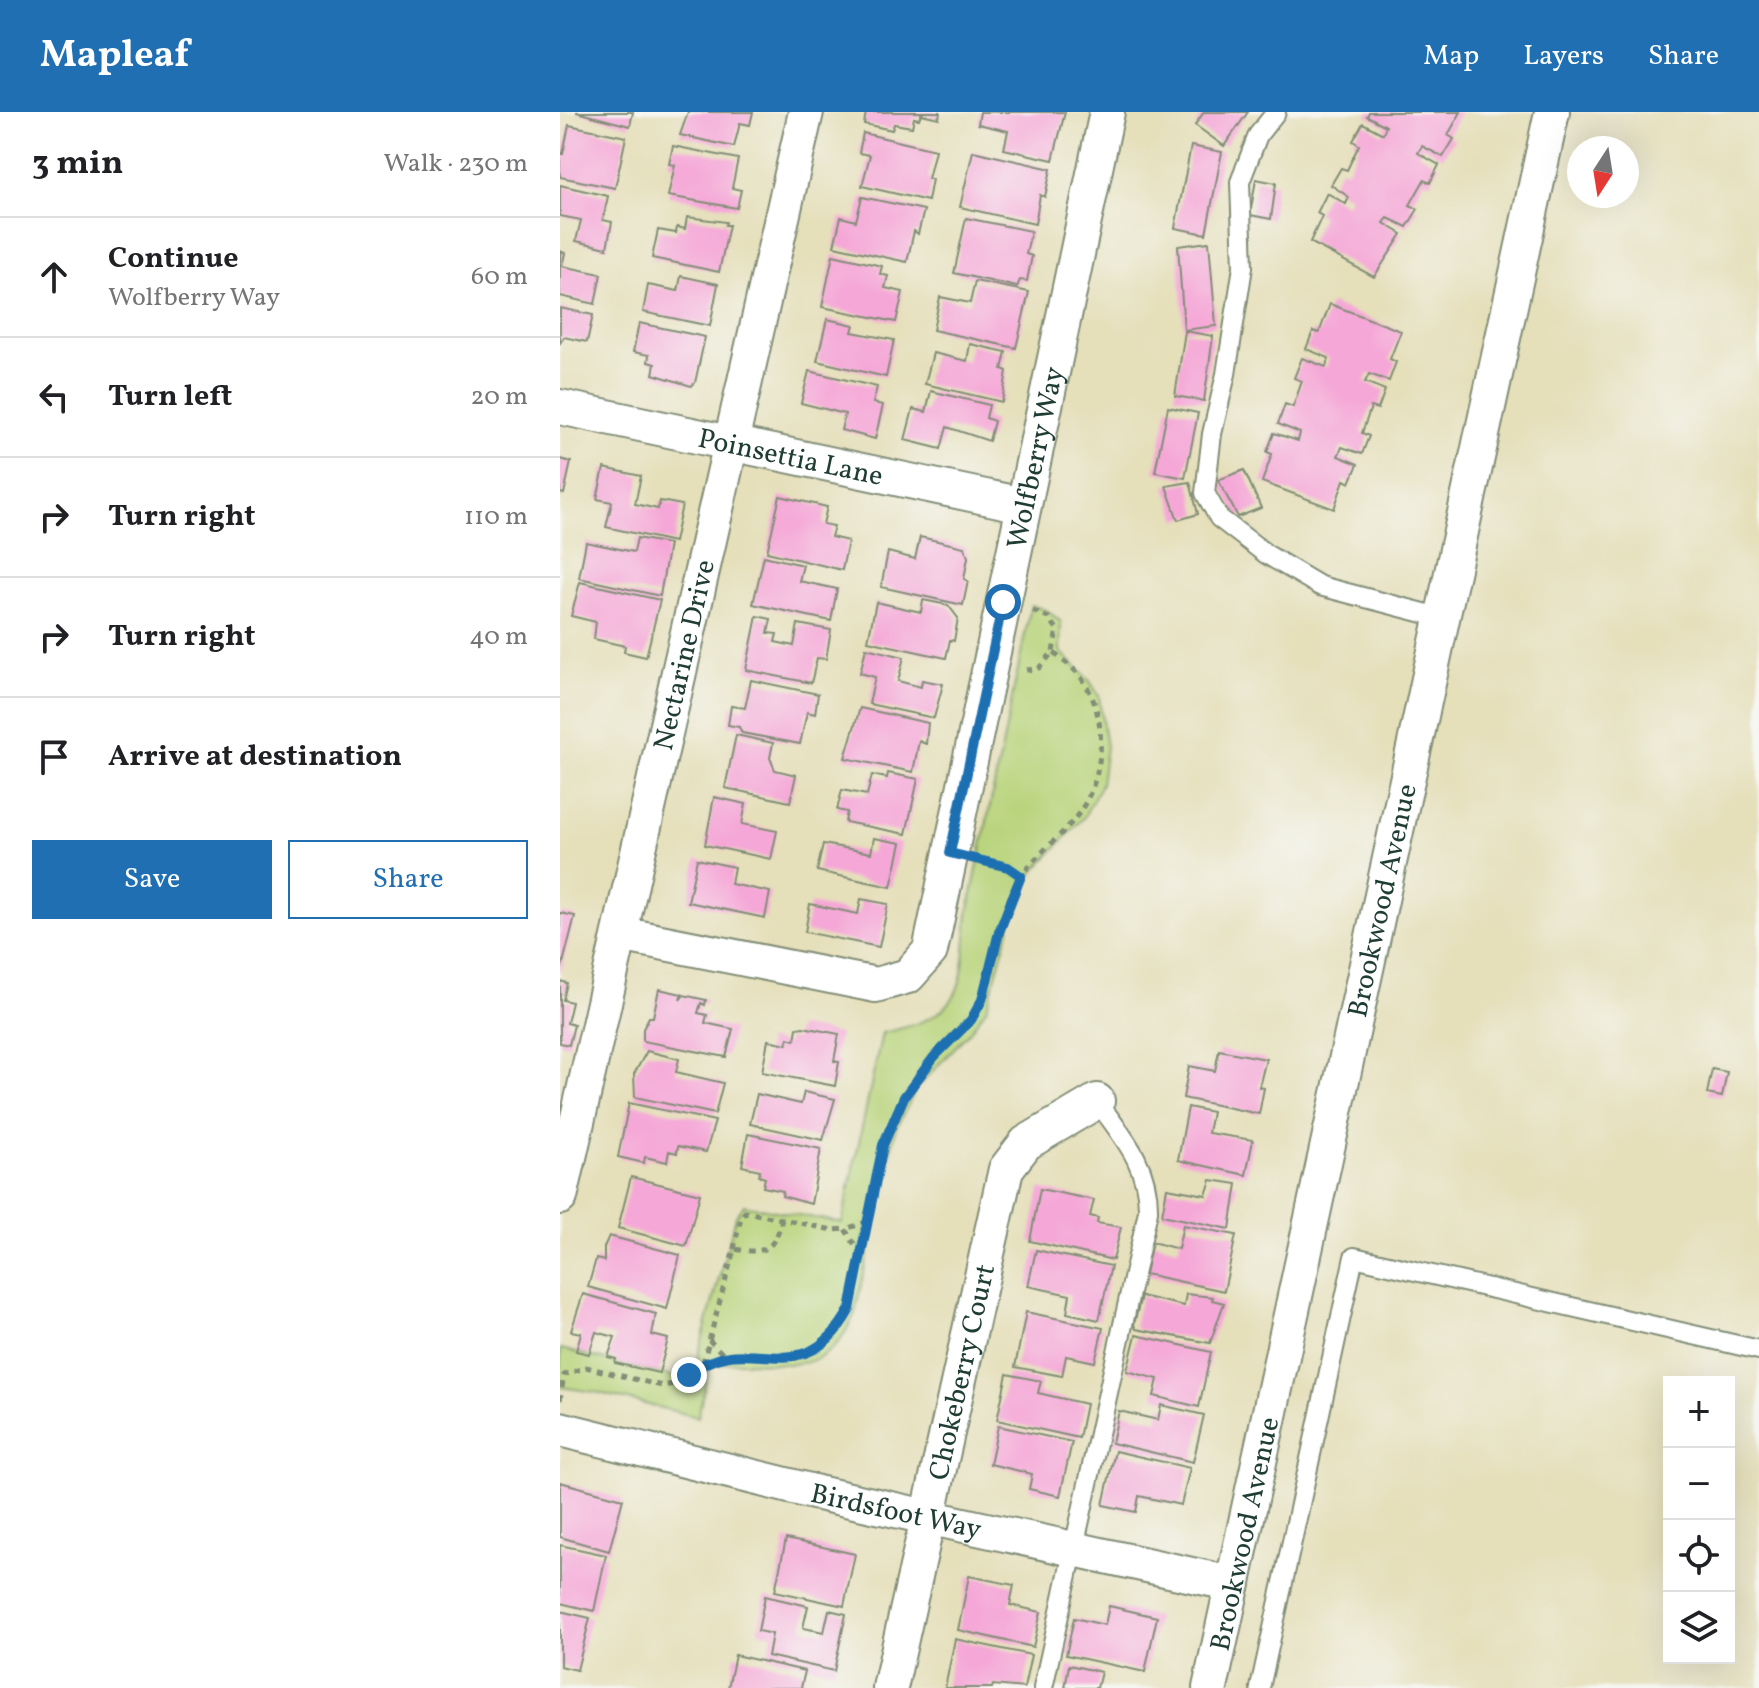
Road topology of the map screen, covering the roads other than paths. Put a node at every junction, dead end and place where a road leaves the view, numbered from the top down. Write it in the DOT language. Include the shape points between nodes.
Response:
graph roads {
  1 [pos="806,112"];
  2 [pos="1107,112"];
  3 [pos="1276,112"];
  4 [pos="1552,112"];
  5 [pos="560,407"];
  6 [pos="731,445"];
  7 [pos="1023,505"];
  8 [pos="1443,618"];
  9 [pos="620,934"];
  10 [pos="1097,1101"];
  11 [pos="560,1197"];
  12 [pos="1759,1350"];
  13 [pos="560,1429"];
  14 [pos="928,1517"];
  15 [pos="1073,1547"];
  16 [pos="1233,1584"];
  17 [pos="890,1688"];
  18 [pos="1043,1688"];
  19 [pos="1210,1688"];
  20 [pos="1260,1688"];
  1 -- 6 [label="street, Nectarine Drive"];
  2 -- 7 [label="street, Wolfberry Way"];
  3 -- 8 [label="lane" via="1258,135 1240,182 1243,267 1205,493 1219,518 1320,586"];
  4 -- 8 [label="street, Brookwood Avenue"];
  5 -- 6 [label="street, Poinsettia Lane"];
  6 -- 7 [label="street, Poinsettia Lane"];
  6 -- 9 [label="street, Nectarine Drive"];
  7 -- 9 [label="street, Wolfberry Way" via="930,951 908,976 876,985"];
  8 -- 16 [label="street, Brookwood Avenue"];
  9 -- 11 [label="street, Nectarine Drive"];
  10 -- 14 [label="street, Chokeberry Court" via="1026,1143 1006,1169"];
  10 -- 15 [label="lane" via="1139,1159 1148,1187 1148,1211"];
  12 -- 20 [label="lane" via="1354,1257"];
  13 -- 14 [label="street, Birdsfoot Way"];
  14 -- 15 [label="street, Birdsfoot Way"];
  14 -- 17 [label="street, Chokeberry Court"];
  15 -- 16 [label="street, Birdsfoot Way"];
  15 -- 18 [label="lane"];
  16 -- 19 [label="street, Brookwood Avenue"];
}
